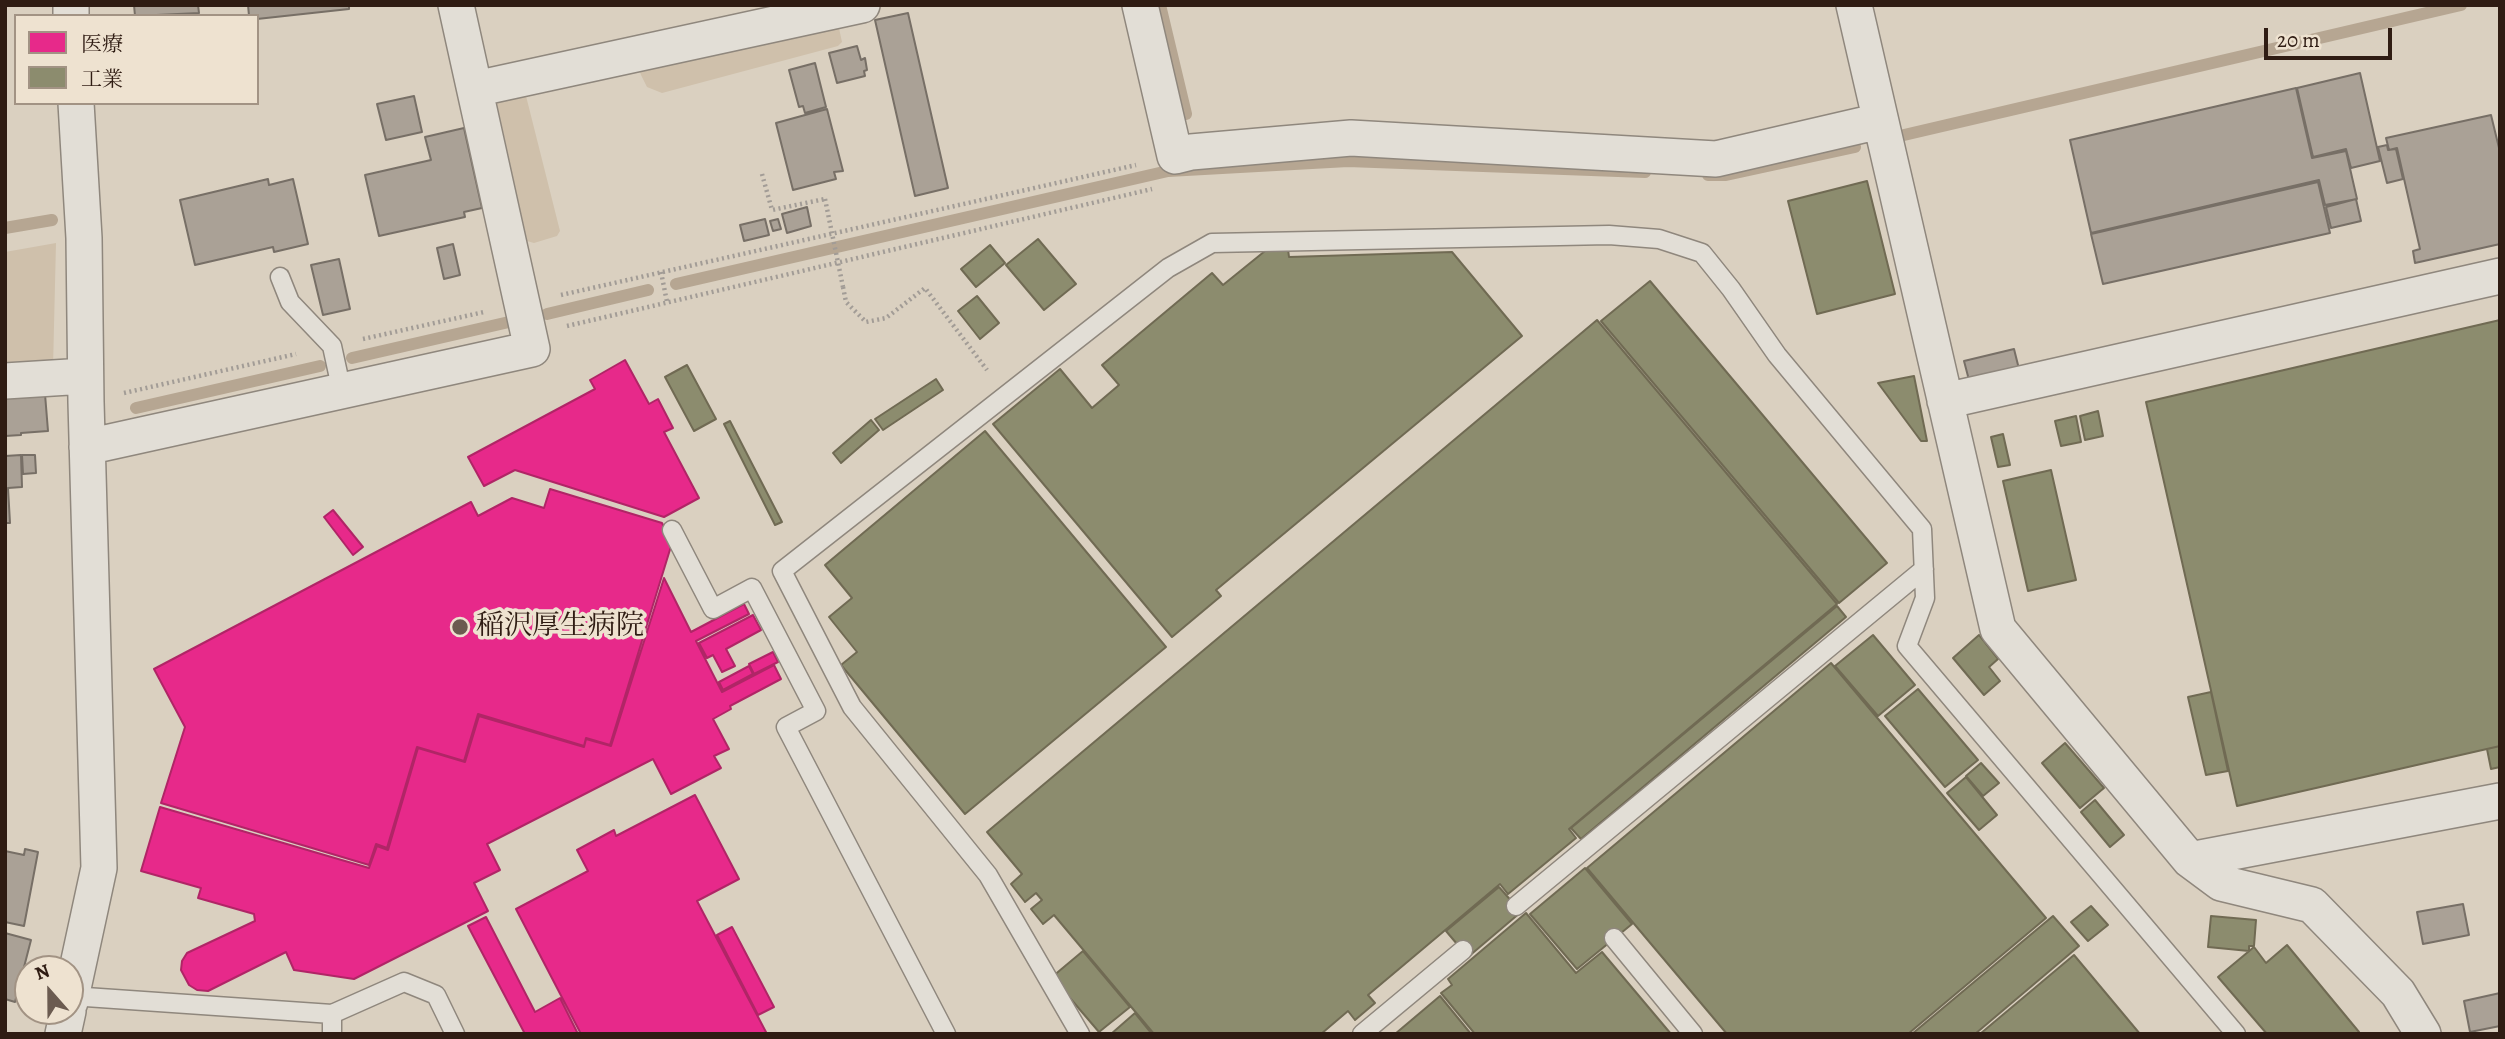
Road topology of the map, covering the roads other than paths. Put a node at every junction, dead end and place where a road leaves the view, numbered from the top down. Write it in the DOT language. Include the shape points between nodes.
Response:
graph roads {
  1 [pos="456,5"];
  2 [pos="862,5"];
  3 [pos="1140,5"];
  4 [pos="1854,5"];
  5 [pos="475,89"];
  6 [pos="76,105"];
  7 [pos="1880,121"];
  8 [pos="2500,276"];
  9 [pos="280,277"];
  10 [pos="5,381"];
  11 [pos="85,389"];
  12 [pos="342,392"];
  13 [pos="1945,401"];
  14 [pos="87,447"];
  15 [pos="672,530"];
  16 [pos="1924,569"];
  17 [pos="2500,801"];
  18 [pos="2190,860"];
  19 [pos="1516,906"];
  20 [pos="1614,938"];
  21 [pos="1463,950"];
  22 [pos="80,955"];
  23 [pos="84,1004"];
  24 [pos="332,1014"];
  25 [pos="63,1033"];
  26 [pos="76,1034"];
  27 [pos="332,1034"];
  28 [pos="455,1034"];
  29 [pos="946,1034"];
  30 [pos="1080,1034"];
  31 [pos="1362,1034"];
  32 [pos="1693,1034"];
  33 [pos="2236,1034"];
  34 [pos="2423,1034"];
  1 -- 5 [label="street"];
  2 -- 5 [label="street"];
  3 -- 7 [label="street" via="1175,156 1350,138 1717,159"];
  4 -- 7 [label="street"];
  5 -- 12 [label="street" via="532,349"];
  6 -- 11 [label="street"];
  7 -- 13 [label="street"];
  8 -- 13 [label="street"];
  9 -- 12 [label="lane" via="290,302 332,346"];
  10 -- 11 [label="street"];
  11 -- 14 [label="street"];
  12 -- 14 [label="street"];
  13 -- 18 [label="street" via="1998,629"];
  14 -- 22 [label="street" via="99,868"];
  15 -- 29 [label="lane" via="713,609 752,588 816,711 786,727"];
  16 -- 19 [label="lane" via="1564,876"];
  16 -- 30 [label="lane" via="1922,529 1777,355 1702,253 1659,239 1609,235 1212,243 1168,268 782,571 852,707 988,875"];
  16 -- 33 [label="lane" via="1924,598 1907,646"];
  17 -- 18 [label="street"];
  18 -- 34 [label="street" via="2221,883 2312,905 2398,993"];
  20 -- 32 [label="lane"];
  21 -- 31 [label="lane"];
  23 -- 24 [label="lane"];
  24 -- 27 [label="lane"];
  24 -- 28 [label="lane" via="404,982 436,996"];
  25 -- 26 [label="lane"];
}
